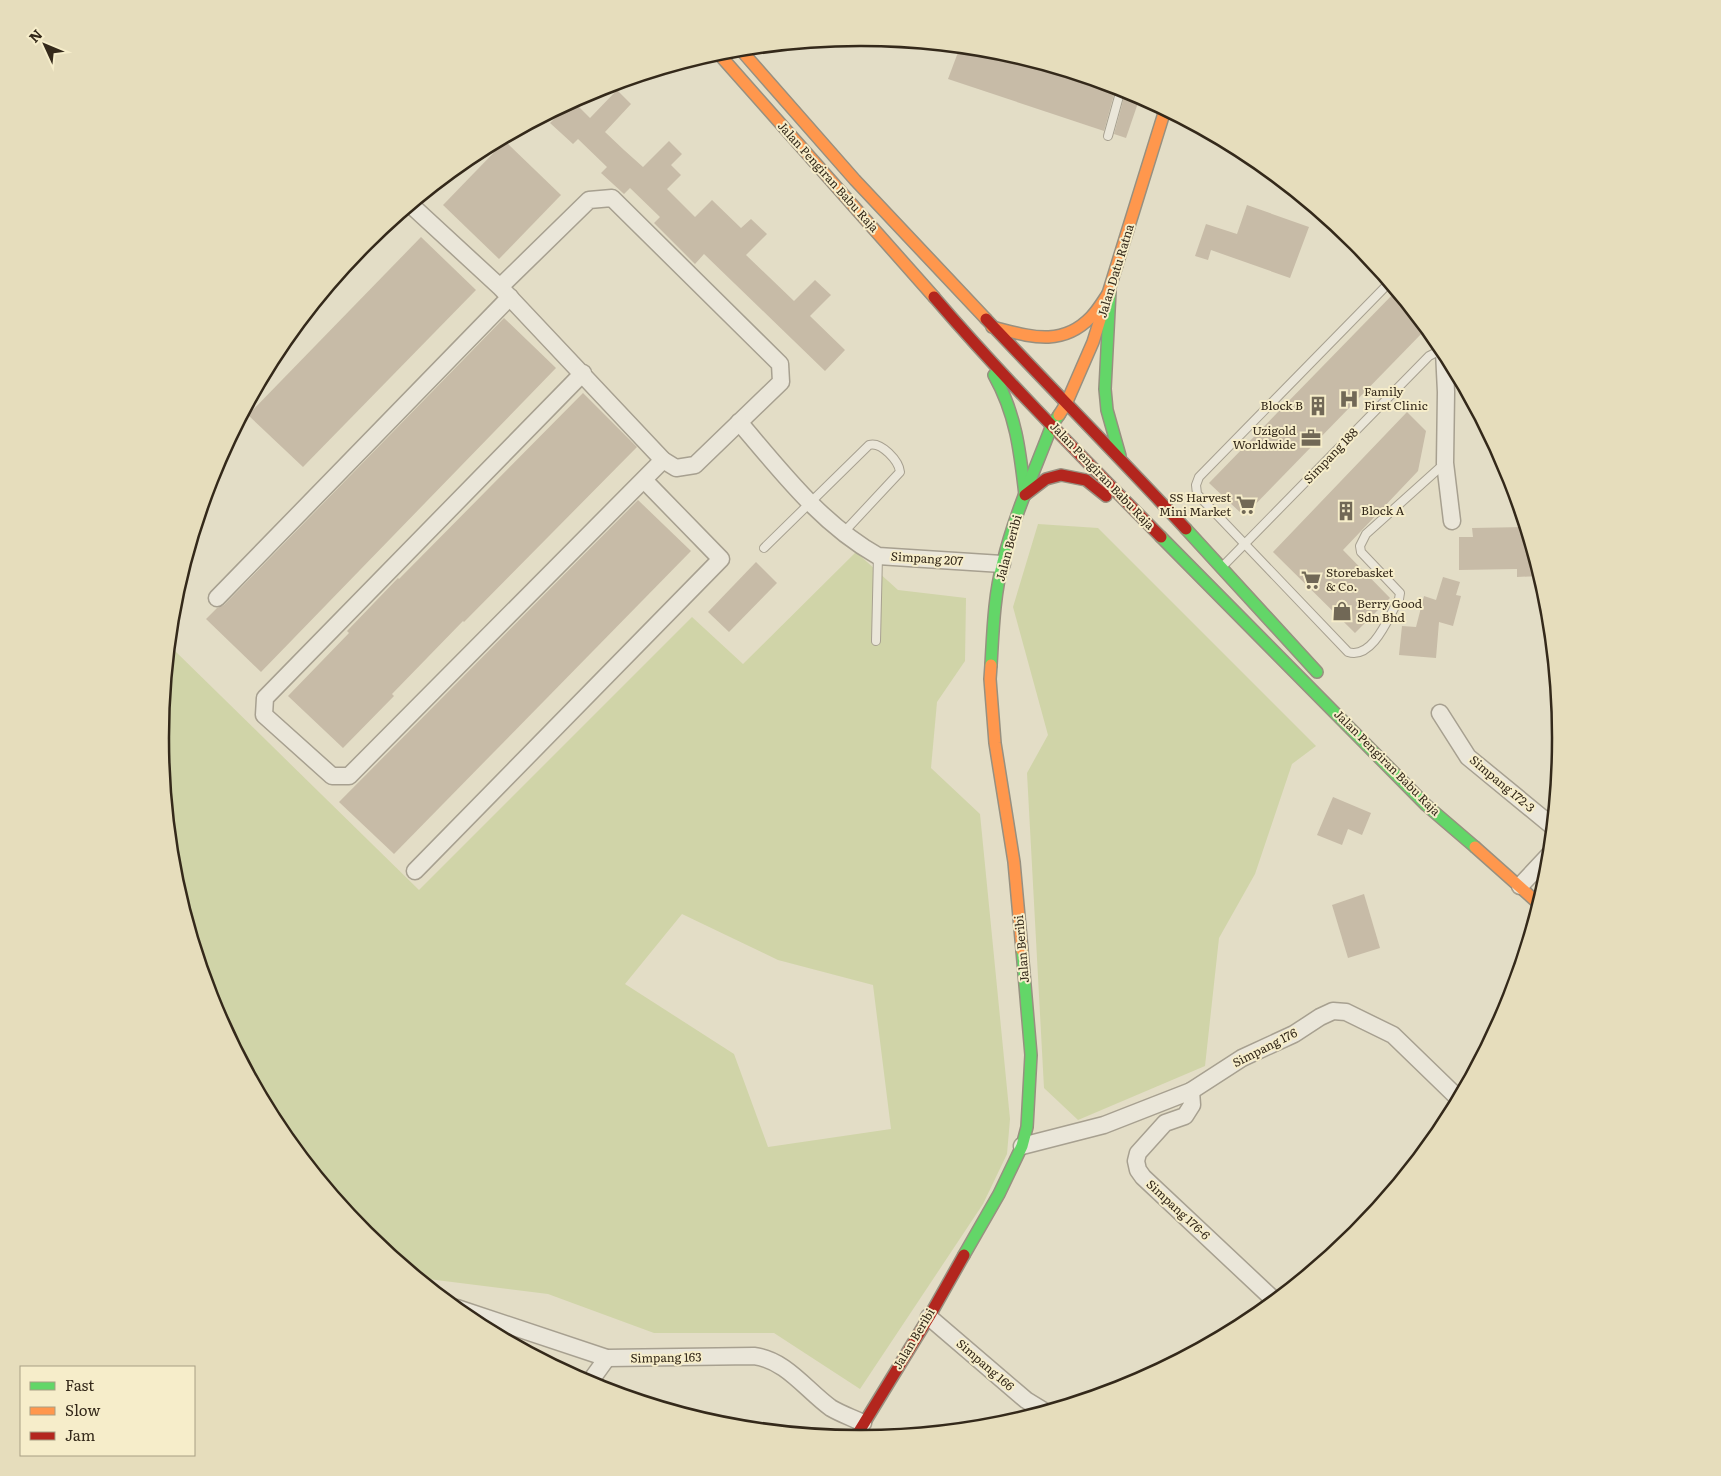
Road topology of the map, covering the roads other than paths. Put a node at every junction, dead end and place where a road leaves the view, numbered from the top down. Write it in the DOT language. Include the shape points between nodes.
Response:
graph roads {
  1 [pos="746,56"];
  2 [pos="725,60"];
  3 [pos="1119,97"];
  4 [pos="1163,117"];
  5 [pos="1108,136"];
  6 [pos="415,209"];
  7 [pos="1385,287"];
  8 [pos="1110,291"];
  9 [pos="505,292"];
  10 [pos="992,327"];
  11 [pos="974,343"];
  12 [pos="1436,353"];
  13 [pos="1445,368"];
  14 [pos="582,373"];
  15 [pos="1066,404"];
  16 [pos="739,422"];
  17 [pos="1052,425"];
  18 [pos="663,460"];
  19 [pos="1122,460"];
  20 [pos="1445,463"];
  21 [pos="644,480"];
  22 [pos="1025,495"];
  23 [pos="809,504"];
  24 [pos="1452,521"];
  25 [pos="844,532"];
  26 [pos="1169,545"];
  27 [pos="1245,545"];
  28 [pos="764,548"];
  29 [pos="878,556"];
  30 [pos="1002,564"];
  31 [pos="1222,568"];
  32 [pos="217,598"];
  33 [pos="876,641"];
  34 [pos="1324,680"];
  35 [pos="1440,713"];
  36 [pos="1449,810"];
  37 [pos="1547,822"];
  38 [pos="1541,861"];
  39 [pos="415,871"];
  40 [pos="1514,881"];
  41 [pos="1533,899"];
  42 [pos="1191,1091"];
  43 [pos="1454,1094"];
  44 [pos="1022,1146"];
  45 [pos="1270,1296"];
  46 [pos="481,1316"];
  47 [pos="929,1317"];
  48 [pos="607,1358"];
  49 [pos="594,1376"];
  50 [pos="1037,1407"];
  51 [pos="863,1423"];
  52 [pos="859,1430"];
  1 -- 10 [label="main road, Jalan Pengiran Babu Raja" via="855,180"];
  2 -- 11 [label="main road, Jalan Pengiran Babu Raja"];
  3 -- 5 [label="lane"];
  4 -- 8 [label="main road, Jalan Datu Ratna"];
  6 -- 9 [label="street"];
  7 -- 27 [label="lane" via="1198,477 1198,494"];
  8 -- 10 [label="main road" via="1081,326 1055,338 1032,337"];
  8 -- 15 [label="main road, Jalan Datu Ratna" via="1093,342"];
  8 -- 19 [label="main road" via="1105,388 1107,410"];
  9 -- 14 [label="street"];
  9 -- 16 [label="street" via="589,200 612,198 780,364 781,382"];
  9 -- 32 [label="street"];
  10 -- 15 [label="main road, Jalan Pengiran Babu Raja"];
  11 -- 17 [label="main road, Jalan Pengiran Babu Raja"];
  11 -- 22 [label="main road" via="1012,411 1018,430"];
  12 -- 27 [label="lane, Simpang 188" via="1429,356"];
  13 -- 20 [label="street"];
  14 -- 18 [label="street"];
  14 -- 21 [label="street" via="264,698 264,715 332,776 349,776"];
  15 -- 17 [label="main road, Jalan Datu Ratna"];
  15 -- 19 [label="main road, Jalan Pengiran Babu Raja"];
  16 -- 18 [label="street" via="695,465 676,468"];
  16 -- 23 [label="street, Simpang 207"];
  17 -- 22 [label="main road, Jalan Beribi"];
  17 -- 26 [label="main road, Jalan Pengiran Babu Raja"];
  18 -- 21 [label="street"];
  19 -- 31 [label="main road, Jalan Pengiran Babu Raja"];
  20 -- 24 [label="street"];
  20 -- 27 [label="lane" via="1366,534 1360,546 1361,552 1400,593 1377,638 1361,653 1348,652"];
  21 -- 39 [label="street" via="721,559"];
  22 -- 26 [label="main road" via="1046,479 1061,475 1086,480"];
  22 -- 30 [label="main road, Jalan Beribi"];
  23 -- 25 [label="street, Simpang 207"];
  23 -- 25 [label="lane" via="869,444 878,444 898,462 900,472"];
  23 -- 28 [label="lane"];
  25 -- 29 [label="street, Simpang 207"];
  26 -- 40 [label="main road, Jalan Pengiran Babu Raja" via="1426,805"];
  27 -- 31 [label="lane, Simpang 188"];
  29 -- 30 [label="street, Simpang 207"];
  29 -- 33 [label="lane"];
  30 -- 44 [label="main road, Jalan Beribi" via="990,679 995,743 1014,862 1031,1055 1027,1127"];
  31 -- 34 [label="main road, Jalan Pengiran Babu Raja"];
  35 -- 37 [label="street, Simpang 172-3" via="1468,757"];
  36 -- 40 [label="main road, Jalan Pengiran Babu Raja"];
  38 -- 40 [label="street"];
  40 -- 41 [label="main road, Jalan Pengiran Babu Raja"];
  42 -- 43 [label="street, Simpang 176" via="1242,1058 1294,1034 1333,1011 1346,1012 1393,1036"];
  42 -- 44 [label="street, Simpang 176" via="1104,1126"];
  42 -- 45 [label="street, Simpang 176-6" via="1192,1105 1185,1116 1165,1123 1138,1153 1138,1170"];
  44 -- 47 [label="main road, Jalan Beribi" via="999,1194"];
  46 -- 48 [label="street, Simpang 163"];
  47 -- 50 [label="street, Simpang 166"];
  47 -- 51 [label="main road, Jalan Beribi"];
  48 -- 49 [label="street"];
  48 -- 51 [label="street, Simpang 163" via="764,1357 795,1377 832,1408"];
  51 -- 52 [label="main road, Jalan Beribi"];
}
